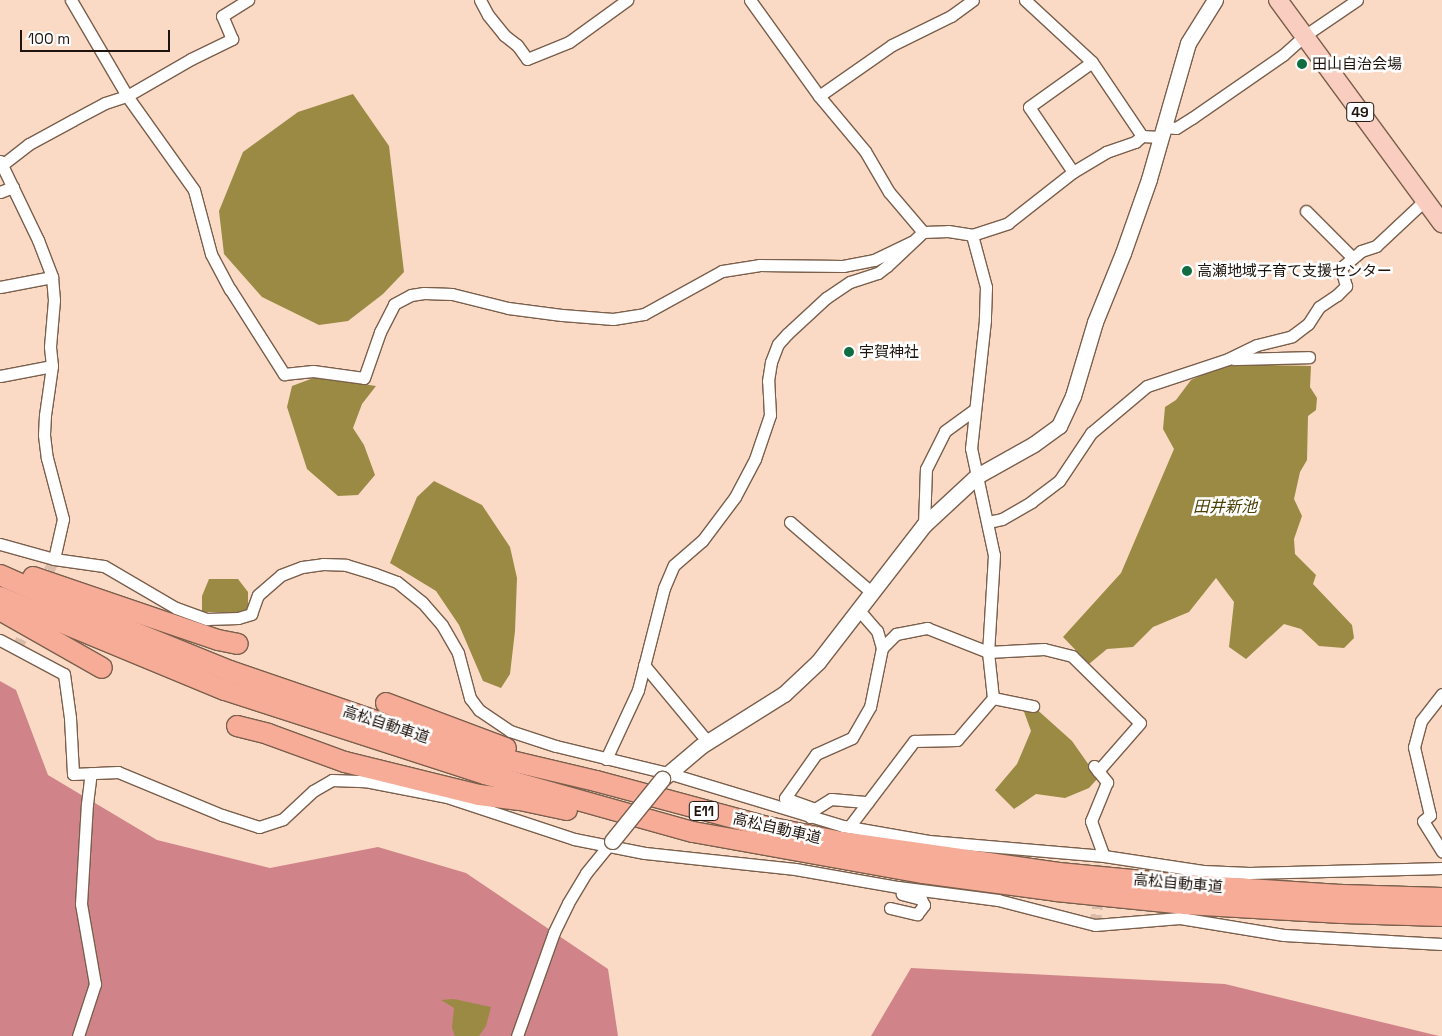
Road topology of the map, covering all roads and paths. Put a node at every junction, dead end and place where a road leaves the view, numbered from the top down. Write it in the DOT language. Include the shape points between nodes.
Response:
graph roads {
  1 [pos="71,0"];
  2 [pos="248,0"];
  3 [pos="480,0"];
  4 [pos="627,0"];
  5 [pos="750,0"];
  6 [pos="973,0"];
  7 [pos="1025,0"];
  8 [pos="1215,0"];
  9 [pos="1278,0"];
  10 [pos="1357,0"];
  11 [pos="1304,36"];
  12 [pos="1092,62"];
  13 [pos="127,96"];
  14 [pos="819,96"];
  15 [pos="1162,132"];
  16 [pos="1142,136"];
  17 [pos="1,163"];
  18 [pos="1073,172"];
  19 [pos="13,187"];
  20 [pos="0,192"];
  21 [pos="1436,210"];
  22 [pos="1306,211"];
  23 [pos="923,232"];
  24 [pos="972,235"];
  25 [pos="911,242"];
  26 [pos="1353,258"];
  27 [pos="52,277"];
  28 [pos="0,287"];
  29 [pos="1309,357"];
  30 [pos="1228,359"];
  31 [pos="52,366"];
  32 [pos="0,376"];
  33 [pos="975,409"];
  34 [pos="977,476"];
  35 [pos="790,522"];
  36 [pos="988,522"];
  37 [pos="924,525"];
  38 [pos="0,544"];
  39 [pos="54,559"];
  40 [pos="0,565"];
  41 [pos="0,575"];
  42 [pos="871,592"];
  43 [pos="0,597"];
  44 [pos="858,609"];
  45 [pos="0,610"];
  46 [pos="0,640"];
  47 [pos="238,644"];
  48 [pos="882,648"];
  49 [pos="988,652"];
  50 [pos="644,665"];
  51 [pos="102,668"];
  52 [pos="1442,694"];
  53 [pos="992,698"];
  54 [pos="386,703"];
  55 [pos="1033,706"];
  56 [pos="237,726"];
  57 [pos="708,742"];
  58 [pos="606,760"];
  59 [pos="91,774"];
  60 [pos="665,776"];
  61 [pos="596,781"];
  62 [pos="868,802"];
  63 [pos="812,813"];
  64 [pos="849,827"];
  65 [pos="610,844"];
  66 [pos="764,846"];
  67 [pos="1442,851"];
  68 [pos="1104,856"];
  69 [pos="1442,868"];
  70 [pos="888,885"];
  71 [pos="1442,898"];
  72 [pos="890,908"];
  73 [pos="1442,916"];
  74 [pos="1442,944"];
  75 [pos="78,1036"];
  76 [pos="517,1036"];
  1 -- 13 [label="street"];
  2 -- 13 [label="street" via="222,16 232,39"];
  3 -- 4 [label="street" via="488,15 527,59 570,42"];
  5 -- 14 [label="street"];
  6 -- 14 [label="street" via="951,16 892,45"];
  7 -- 12 [label="street"];
  8 -- 15 [label="street" via="1188,43"];
  9 -- 11 [label="main road, 49"];
  10 -- 11 [label="street"];
  11 -- 15 [label="street" via="1284,54 1192,118"];
  11 -- 21 [label="main road, 49"];
  12 -- 16 [label="street"];
  12 -- 18 [label="street" via="1030,107"];
  13 -- 17 [label="street" via="105,103 65,124"];
  13 -- 25 [label="street" via="194,190 211,254 284,374 313,371 364,378 394,304 424,293 452,294 508,308 613,319 644,314 722,271 759,265 843,266 874,260"];
  14 -- 23 [label="street" via="865,152 889,192"];
  15 -- 16 [label="street"];
  15 -- 34 [label="street" via="1149,180 1095,322 1073,396 1059,426"];
  16 -- 18 [label="street"];
  17 -- 19 [label="street"];
  18 -- 24 [label="street" via="1008,222"];
  19 -- 20 [label="street"];
  19 -- 27 [label="street"];
  21 -- 26 [label="street"];
  22 -- 26 [label="street"];
  23 -- 24 [label="street" via="948,231"];
  23 -- 25 [label="street"];
  24 -- 33 [label="street" via="986,288"];
  25 -- 50 [label="street" via="878,273 850,282 826,298 778,344 768,381 770,415 755,458 735,497 702,540 674,565 664,588"];
  26 -- 30 [label="street" via="1341,268 1346,286 1319,306 1308,324 1292,336 1257,345"];
  27 -- 28 [label="street"];
  27 -- 31 [label="street"];
  29 -- 30 [label="street"];
  30 -- 36 [label="street" via="1147,386 1091,433 1059,481 1002,519"];
  31 -- 32 [label="street"];
  31 -- 39 [label="street" via="44,435 63,519"];
  33 -- 34 [label="street" via="971,448"];
  33 -- 37 [label="street" via="945,431 926,469"];
  34 -- 36 [label="street"];
  34 -- 37 [label="street"];
  35 -- 42 [label="street"];
  36 -- 49 [label="street" via="989,542 994,555"];
  37 -- 42 [label="street"];
  38 -- 39 [label="street"];
  39 -- 58 [label="street" via="104,566 176,608 207,619 238,618 251,614 258,595 281,576 302,567 323,564 346,566 397,582 442,625 458,653 470,698 494,723 524,737"];
  40 -- 47 [label="highway" via="218,640"];
  41 -- 61 [label="highway, 高松自動車道 / E11" via="230,671 404,731 486,755"];
  42 -- 44 [label="street"];
  43 -- 66 [label="highway, 高松自動車道 / E11" via="234,693 475,771 693,832"];
  44 -- 48 [label="street" via="877,630"];
  44 -- 57 [label="street" via="818,662 784,694"];
  45 -- 51 [label="highway"];
  46 -- 59 [label="street" via="64,674 73,774"];
  48 -- 49 [label="street" via="896,634 927,628"];
  48 -- 63 [label="street" via="870,707 852,738 816,754 785,798"];
  49 -- 53 [label="street"];
  49 -- 68 [label="street" via="1044,649 1072,656 1140,723 1096,768 1107,782 1091,821"];
  50 -- 57 [label="street"];
  50 -- 58 [label="street" via="638,690"];
  52 -- 67 [label="street" via="1421,721 1414,747 1430,815 1423,821"];
  53 -- 55 [label="street"];
  53 -- 62 [label="street" via="957,740 914,742"];
  54 -- 61 [label="highway"];
  56 -- 66 [label="highway" via="345,762 479,795"];
  57 -- 60 [label="street"];
  58 -- 60 [label="street"];
  59 -- 65 [label="street" via="118,772 259,827 283,819 313,791 332,780 365,780 447,797 565,836"];
  59 -- 75 [label="street" via="81,904 95,984"];
  60 -- 63 [label="street"];
  60 -- 65 [label="street, bridge"];
  61 -- 71 [label="highway, 高松自動車道 / E11" via="768,827 841,842 1059,873 1188,885"];
  62 -- 63 [label="street" via="831,799"];
  62 -- 64 [label="street"];
  63 -- 64 [label="street"];
  64 -- 68 [label="street" via="929,841"];
  65 -- 70 [label="street" via="645,853 795,869"];
  65 -- 76 [label="street" via="586,873 568,903 554,932"];
  66 -- 73 [label="highway, 高松自動車道 / E11" via="1056,891 1185,904"];
  68 -- 69 [label="street" via="1204,871 1248,873"];
  70 -- 72 [label="street" via="891,892 912,895 921,899 924,905 917,914"];
  70 -- 74 [label="street" via="998,900 1095,925 1180,918 1284,935"];
}
